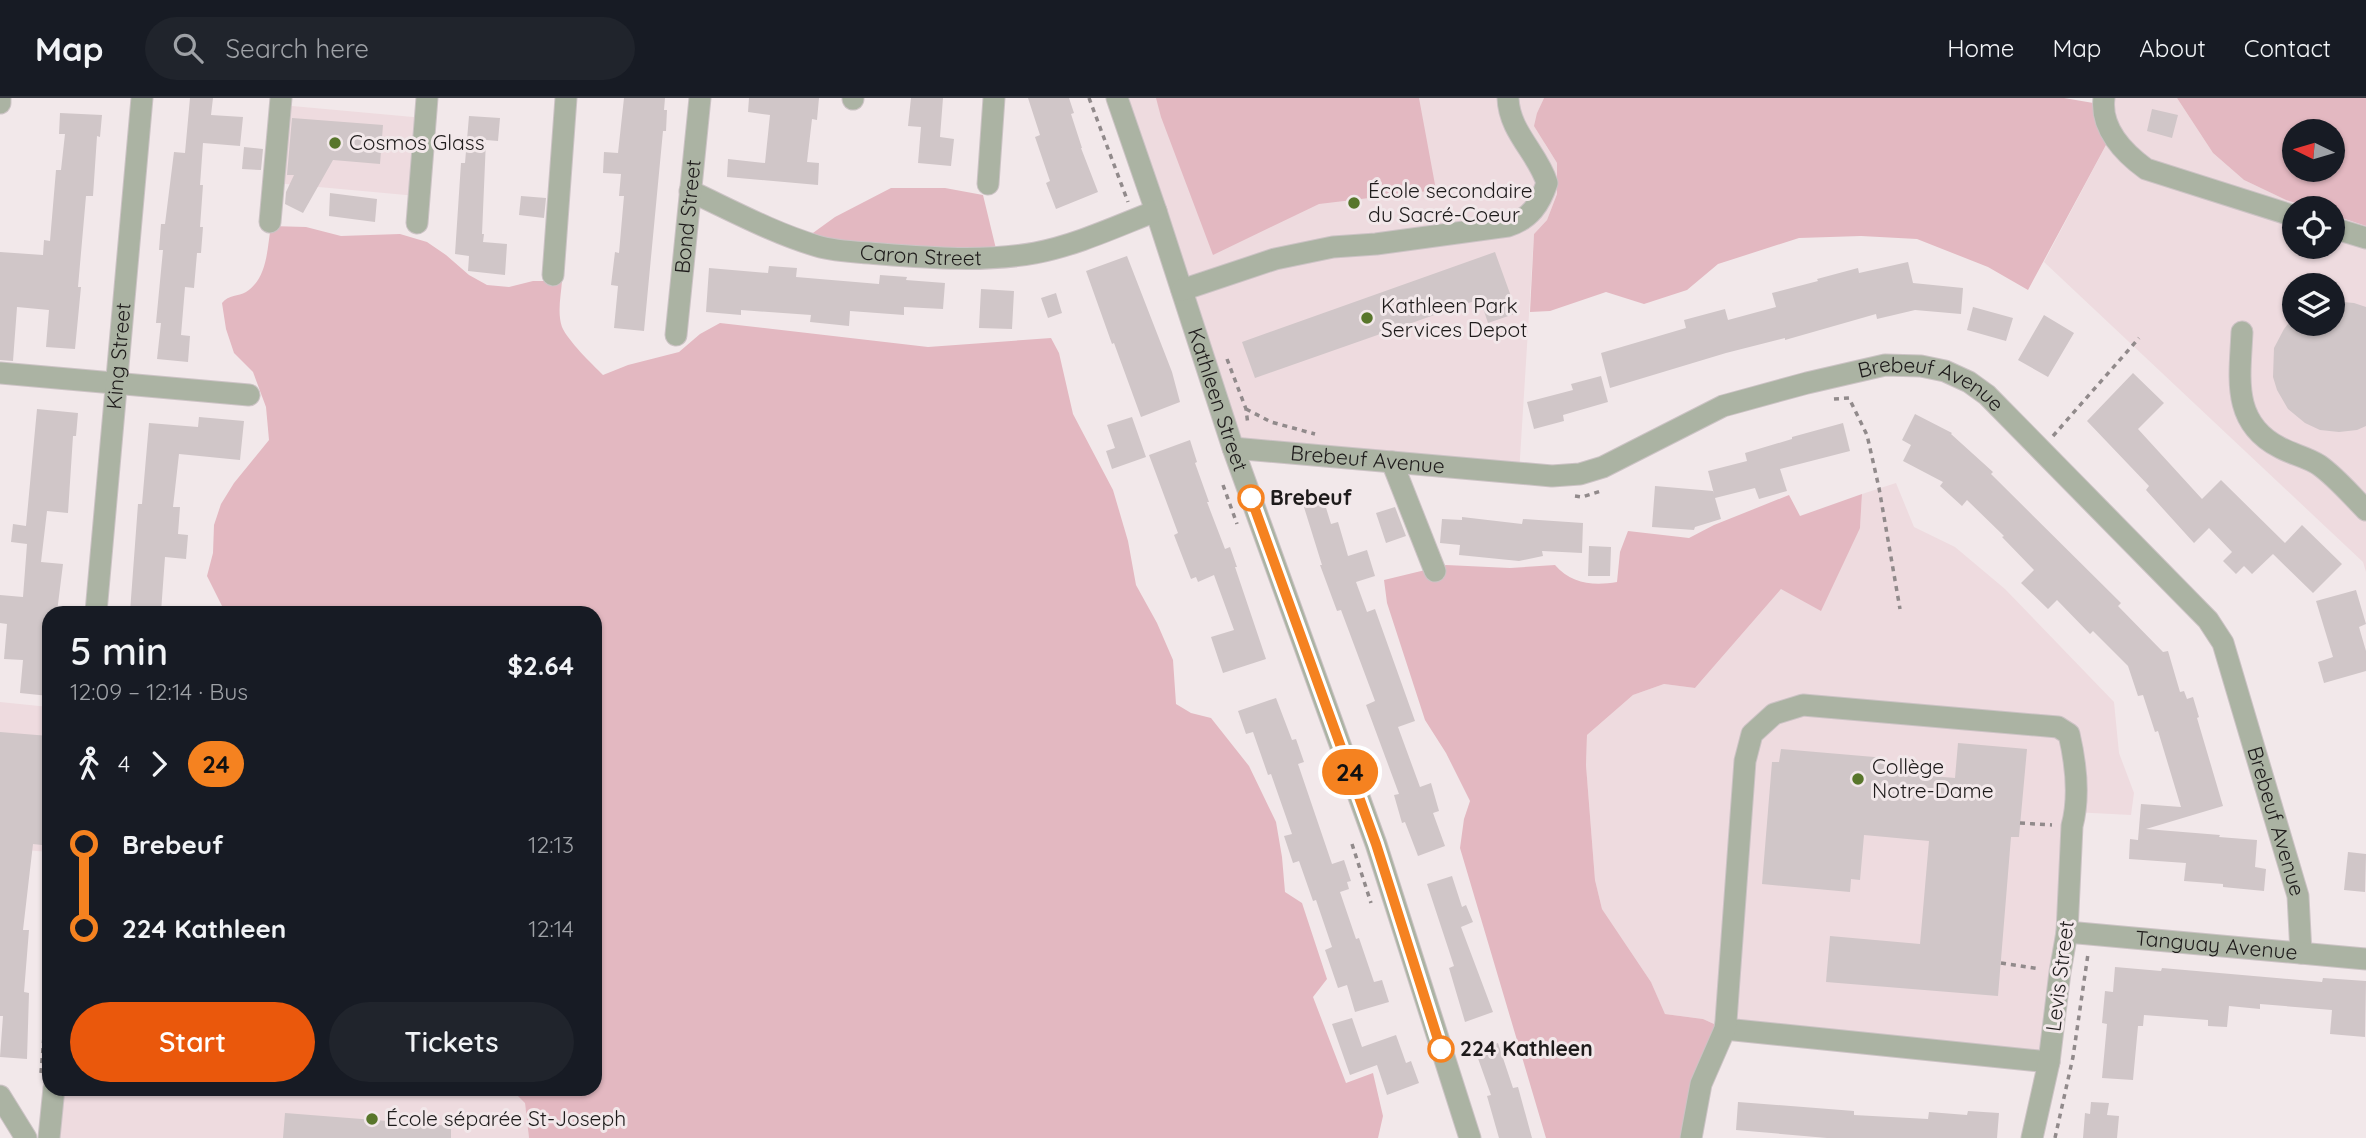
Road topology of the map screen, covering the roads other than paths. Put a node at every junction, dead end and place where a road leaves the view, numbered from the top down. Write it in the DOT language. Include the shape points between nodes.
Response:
graph roads {
  1 [pos="142,98"];
  2 [pos="281,98"];
  3 [pos="427,98"];
  4 [pos="566,98"];
  5 [pos="700,98"];
  6 [pos="994,98"];
  7 [pos="1117,98"];
  8 [pos="1508,98"];
  9 [pos="2104,98"];
  10 [pos="988,184"];
  11 [pos="690,191"];
  12 [pos="1156,211"];
  13 [pos="2282,212"];
  14 [pos="270,222"];
  15 [pos="417,223"];
  16 [pos="2345,232"];
  17 [pos="2366,238"];
  18 [pos="553,275"];
  19 [pos="1182,290"];
  20 [pos="2242,332"];
  21 [pos="676,335"];
  22 [pos="0,373"];
  23 [pos="116,383"];
  24 [pos="249,395"];
  25 [pos="1233,448"];
  26 [pos="1392,462"];
  27 [pos="2366,510"];
  28 [pos="1435,571"];
  29 [pos="97,606"];
  30 [pos="2067,932"];
  31 [pos="2301,953"];
  32 [pos="2366,959"];
  33 [pos="1725,1029"];
  34 [pos="2049,1062"];
  35 [pos="0,1096"];
  36 [pos="48,1096"];
  37 [pos="26,1138"];
  38 [pos="50,1138"];
  39 [pos="1470,1138"];
  40 [pos="1692,1138"];
  41 [pos="2032,1138"];
  1 -- 23 [label="street, King Street"];
  2 -- 14 [label="street"];
  3 -- 15 [label="street"];
  4 -- 18 [label="street"];
  5 -- 11 [label="street, Bond Street"];
  6 -- 10 [label="street"];
  7 -- 12 [label="street, Kathleen Street"];
  8 -- 19 [label="street" via="1512,119 1547,183 1537,206 1522,222 1333,247 1275,259"];
  9 -- 13 [label="street" via="2112,133 2125,153 2146,169"];
  11 -- 12 [label="street, Caron Street" via="819,246 909,256 1035,253"];
  11 -- 21 [label="street, Bond Street"];
  12 -- 19 [label="street, Kathleen Street"];
  16 -- 17 [label="street"];
  19 -- 25 [label="street, Kathleen Street"];
  20 -- 27 [label="street" via="2240,397 2247,417 2277,447 2318,465"];
  22 -- 23 [label="street"];
  23 -- 24 [label="street"];
  23 -- 29 [label="street, King Street"];
  25 -- 26 [label="street, Brebeuf Avenue"];
  25 -- 39 [label="street, Kathleen Street" via="1376,844"];
  26 -- 28 [label="street"];
  26 -- 31 [label="street, Brebeuf Avenue" via="1552,476 1580,474 1723,407 1807,383 1885,365 1945,371 1969,382 1987,394 2207,621 2222,643 2298,896"];
  30 -- 31 [label="street, Tanguay Avenue"];
  30 -- 33 [label="street, Levis Street" via="2076,763 2069,734 2057,727 1803,705 1774,714 1752,734 1745,761"];
  30 -- 34 [label="street, Levis Street"];
  31 -- 32 [label="street, Tanguay Avenue"];
  33 -- 34 [label="street"];
  33 -- 40 [label="street, Levis Street" via="1701,1084"];
  34 -- 41 [label="street, Levis Street"];
  35 -- 37 [label="street"];
  36 -- 38 [label="street"];
}
